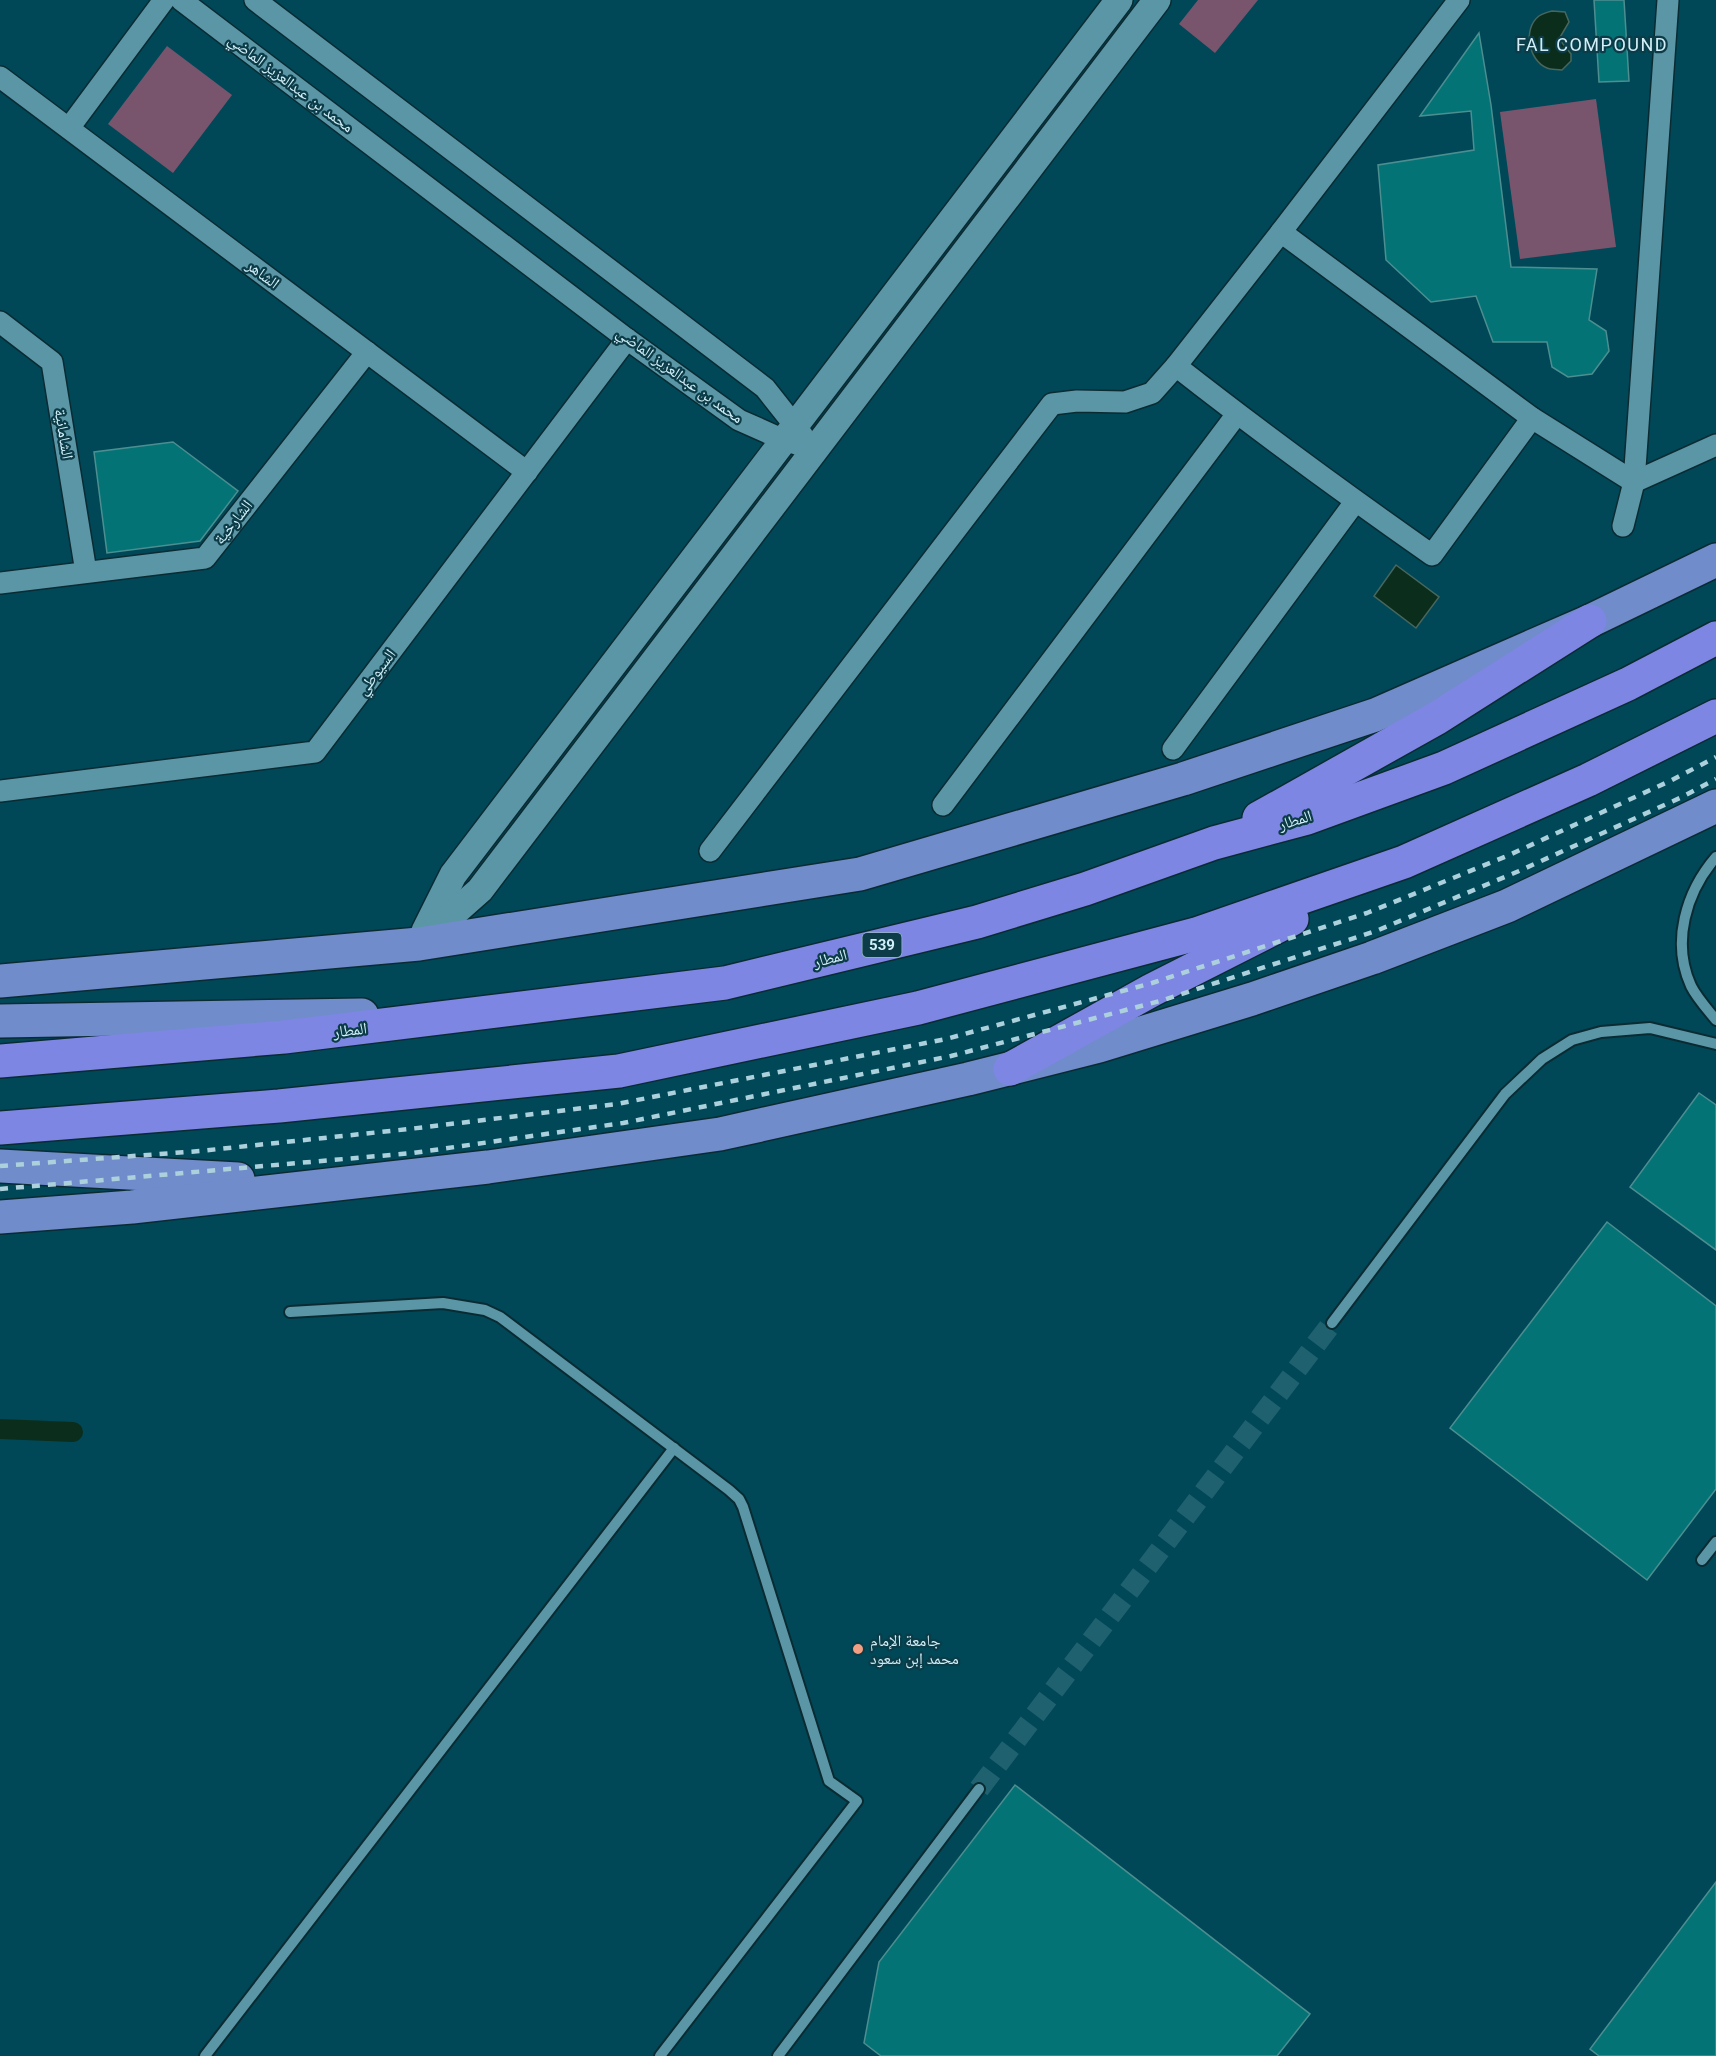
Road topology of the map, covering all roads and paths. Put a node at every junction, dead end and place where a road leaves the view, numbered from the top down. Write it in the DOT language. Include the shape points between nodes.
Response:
graph roads {
  1 [pos="164,0"];
  2 [pos="181,0"];
  3 [pos="255,0"];
  4 [pos="1119,0"];
  5 [pos="1157,0"];
  6 [pos="1459,0"];
  7 [pos="1668,0"];
  8 [pos="0,77"];
  9 [pos="69,129"];
  10 [pos="1281,232"];
  11 [pos="0,322"];
  12 [pos="627,339"];
  13 [pos="367,352"];
  14 [pos="1176,366"];
  15 [pos="1237,414"];
  16 [pos="1532,418"];
  17 [pos="789,433"];
  18 [pos="1716,445"];
  19 [pos="814,450"];
  20 [pos="527,472"];
  21 [pos="1634,482"];
  22 [pos="1355,502"];
  23 [pos="1623,526"];
  24 [pos="1716,560"];
  25 [pos="86,572"];
  26 [pos="0,583"];
  27 [pos="1590,621"];
  28 [pos="1716,638"];
  29 [pos="1716,716"];
  30 [pos="1173,749"];
  31 [pos="0,791"];
  32 [pos="943,806"];
  33 [pos="1716,806"];
  34 [pos="1215,843"];
  35 [pos="710,851"];
  36 [pos="1716,857"];
  37 [pos="1404,862"];
  38 [pos="419,944"];
  39 [pos="0,981"];
  40 [pos="493,1013"];
  41 [pos="1716,1020"];
  42 [pos="0,1021"];
  43 [pos="1716,1044"];
  44 [pos="0,1061"];
  45 [pos="1010,1069"];
  46 [pos="0,1128"];
  47 [pos="0,1166"];
  48 [pos="325,1185"];
  49 [pos="0,1216"];
  50 [pos="290,1312"];
  51 [pos="1332,1323"];
  52 [pos="675,1448"];
  53 [pos="1716,1542"];
  54 [pos="1702,1560"];
  55 [pos="979,1788"];
  56 [pos="205,2056"];
  57 [pos="660,2056"];
  58 [pos="778,2056"];
  1 -- 9 [label="street"];
  2 -- 12 [label="street, محمد بن عبدالعزيز الماضي"];
  3 -- 17 [label="street, محمد بن عبدالعزيز الماضي" via="765,388"];
  4 -- 17 [label="street"];
  5 -- 19 [label="street"];
  6 -- 10 [label="street"];
  7 -- 21 [label="street"];
  8 -- 9 [label="street, الشاهر"];
  9 -- 13 [label="street, الشاهر"];
  10 -- 14 [label="street"];
  10 -- 16 [label="street"];
  11 -- 25 [label="street, الشامانية" via="52,362"];
  12 -- 17 [label="street, محمد بن عبدالعزيز الماضي" via="739,420"];
  12 -- 20 [label="street, السيوطي"];
  13 -- 20 [label="street, الشاهر"];
  13 -- 25 [label="street, الشارخية" via="205,558"];
  14 -- 15 [label="street"];
  14 -- 35 [label="street" via="1152,393 1125,402 1052,404"];
  15 -- 22 [label="street"];
  15 -- 32 [label="street"];
  16 -- 21 [label="street"];
  16 -- 22 [label="street" via="1432,555"];
  17 -- 19 [label="street, محمد بن عبدالعزيز الماضي"];
  17 -- 38 [label="street" via="453,875"];
  18 -- 21 [label="street"];
  19 -- 38 [label="street" via="480,890"];
  20 -- 31 [label="street, السيوطي" via="315,752"];
  21 -- 23 [label="street"];
  22 -- 30 [label="street"];
  24 -- 27 [label="main road"];
  25 -- 26 [label="street, الشارخية"];
  27 -- 34 [label="highway" via="1437,718"];
  27 -- 38 [label="main road" via="1375,715 1183,779 860,874"];
  28 -- 34 [label="highway, المطار / 539" via="1628,684 1444,768 1307,818"];
  29 -- 37 [label="highway" via="1588,780"];
  33 -- 45 [label="main road" via="1507,906 1372,958 1121,1040"];
  34 -- 40 [label="highway, المطار / 539" via="1085,890 977,922 725,983"];
  36 -- 41 [label="lane" via="1691,894 1683,922 1683,958 1692,987"];
  37 -- 45 [label="highway" via="1152,990"];
  37 -- 46 [label="highway" via="1196,934 918,1008 619,1071 279,1106"];
  38 -- 39 [label="main road"];
  40 -- 42 [label="main road"];
  40 -- 44 [label="highway, المطار / 539" via="284,1038"];
  43 -- 51 [label="lane" via="1650,1028 1601,1032 1572,1040 1542,1059 1505,1094"];
  45 -- 48 [label="main road" via="720,1134 488,1167"];
  47 -- 48 [label="main road"];
  48 -- 49 [label="main road" via="132,1207"];
  50 -- 52 [label="lane" via="443,1303 485,1310 500,1317"];
  52 -- 56 [label="lane"];
  52 -- 57 [label="lane" via="739,1499 829,1781 857,1801"];
  53 -- 54 [label="lane"];
  55 -- 58 [label="lane"];
}
